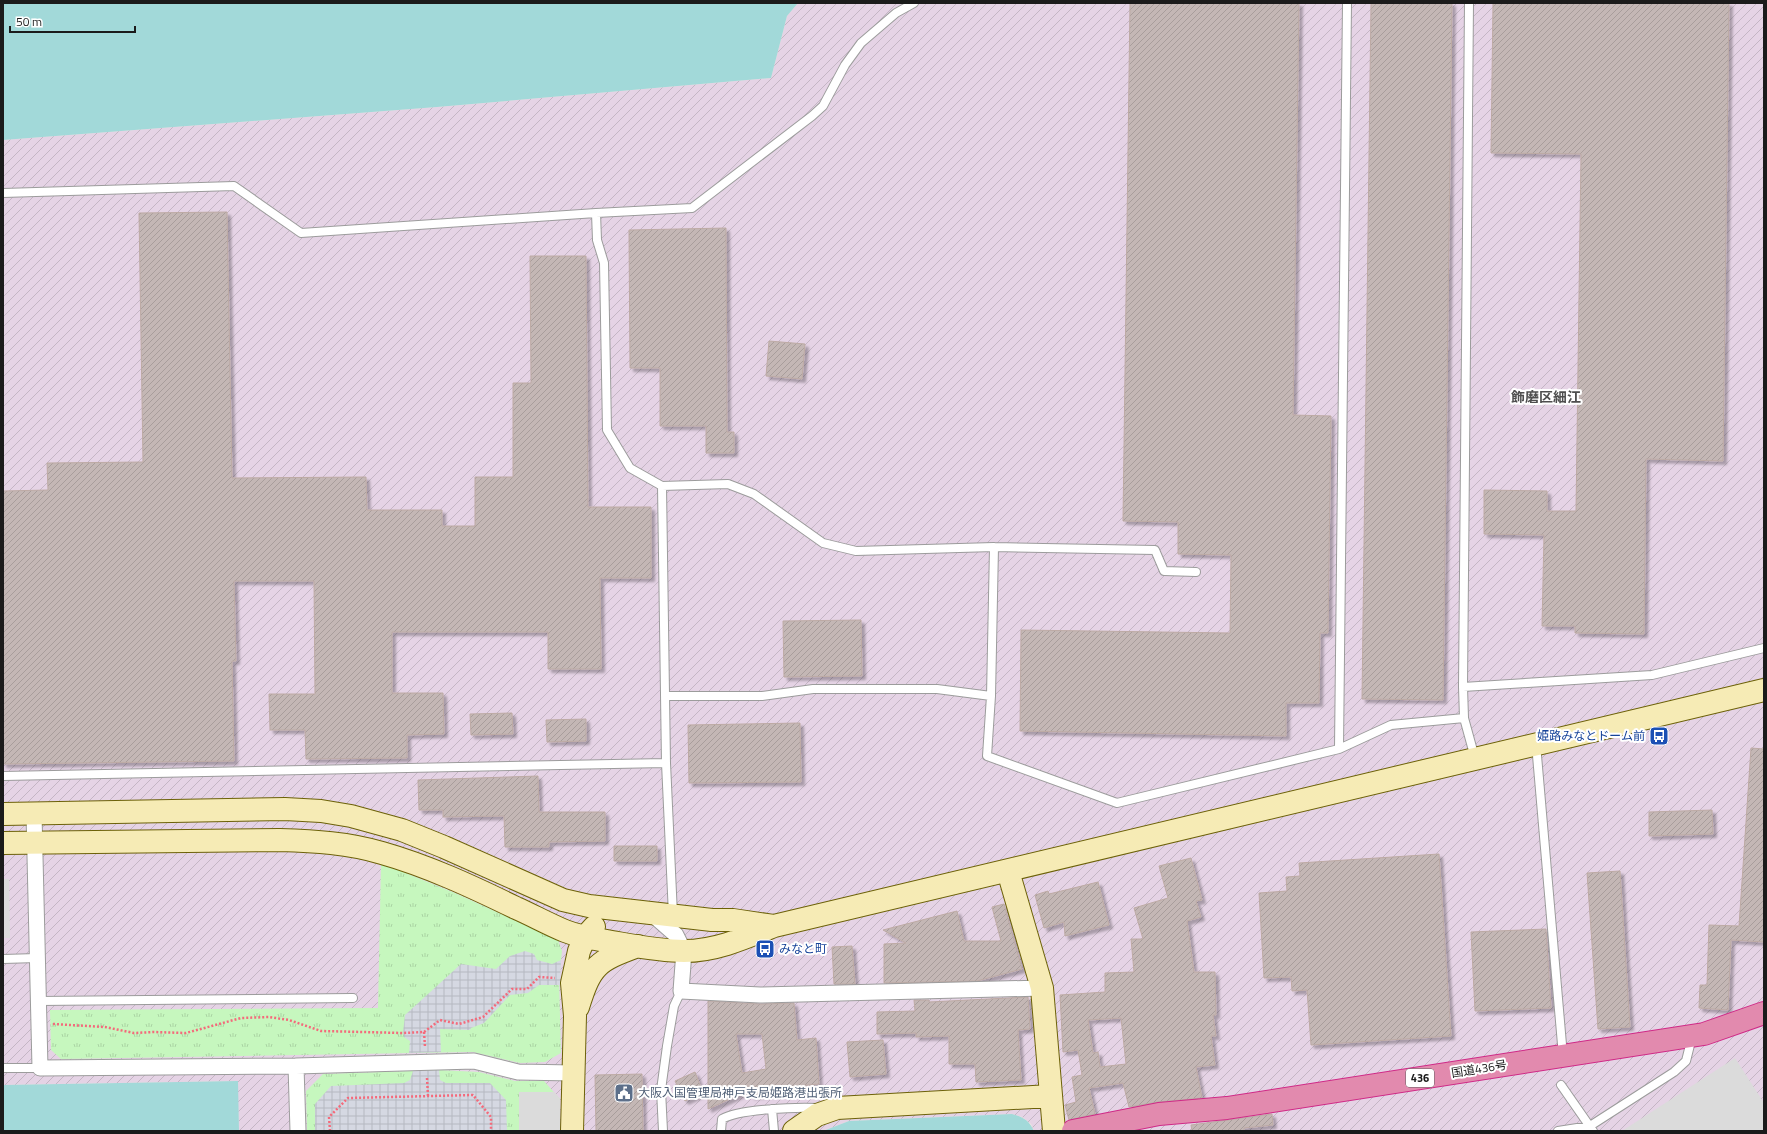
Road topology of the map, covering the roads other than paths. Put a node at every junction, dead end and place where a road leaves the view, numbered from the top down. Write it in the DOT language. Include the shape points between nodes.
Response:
graph roads {
  1 [pos="914,3"];
  2 [pos="1347,3"];
  3 [pos="1469,3"];
  4 [pos="3,193"];
  5 [pos="596,213"];
  6 [pos="662,486"];
  7 [pos="994,548"];
  8 [pos="1196,572"];
  9 [pos="1764,648"];
  10 [pos="1463,687"];
  11 [pos="1764,690"];
  12 [pos="665,696"];
  13 [pos="991,696"];
  14 [pos="1464,718"];
  15 [pos="1536,744"];
  16 [pos="1339,749"];
  17 [pos="1475,759"];
  18 [pos="666,763"];
  19 [pos="3,776"];
  20 [pos="3,814"];
  21 [pos="34,814"];
  22 [pos="34,842"];
  23 [pos="3,843"];
  24 [pos="1008,871"];
  25 [pos="563,900"];
  26 [pos="621,911"];
  27 [pos="652,914"];
  28 [pos="674,916"];
  29 [pos="774,926"];
  30 [pos="585,937"];
  31 [pos="638,946"];
  32 [pos="684,951"];
  33 [pos="37,958"];
  34 [pos="3,959"];
  35 [pos="591,972"];
  36 [pos="1042,988"];
  37 [pos="681,991"];
  38 [pos="353,998"];
  39 [pos="38,1000"];
  40 [pos="1764,1013"];
  41 [pos="575,1016"];
  42 [pos="1692,1036"];
  43 [pos="1563,1056"];
  44 [pos="296,1066"];
  45 [pos="3,1068"];
  46 [pos="40,1068"];
  47 [pos="573,1073"];
  48 [pos="1561,1085"];
  49 [pos="1050,1096"];
  50 [pos="837,1108"];
  51 [pos="772,1109"];
  52 [pos="1591,1128"];
  53 [pos="298,1131"];
  54 [pos="572,1131"];
  55 [pos="663,1131"];
  56 [pos="721,1131"];
  57 [pos="774,1131"];
  58 [pos="794,1131"];
  59 [pos="1054,1131"];
  60 [pos="1073,1131"];
  61 [pos="1558,1131"];
  1 -- 5 [label="lane" via="896,13 861,44 845,65 823,106 692,208"];
  2 -- 16 [label="lane"];
  3 -- 10 [label="lane"];
  4 -- 5 [label="lane" via="234,186 301,233"];
  5 -- 6 [label="lane" via="597,240 604,264 607,430 630,468"];
  6 -- 7 [label="lane" via="728,484 754,494 822,543 856,551"];
  6 -- 12 [label="lane"];
  7 -- 8 [label="lane" via="1155,550 1164,571"];
  7 -- 13 [label="lane"];
  9 -- 10 [label="lane" via="1652,675"];
  10 -- 14 [label="lane"];
  11 -- 15 [label="street"];
  12 -- 13 [label="lane" via="762,696 813,689 937,689"];
  12 -- 18 [label="lane"];
  13 -- 16 [label="lane" via="987,756 1117,803"];
  14 -- 16 [label="lane" via="1391,725"];
  14 -- 17 [label="lane"];
  15 -- 17 [label="street"];
  15 -- 43 [label="lane"];
  17 -- 24 [label="street"];
  18 -- 19 [label="lane"];
  18 -- 28 [label="lane"];
  20 -- 21 [label="street"];
  21 -- 22 [label="street"];
  21 -- 25 [label="street" via="285,809 321,811 402,830"];
  22 -- 23 [label="street"];
  22 -- 30 [label="street" via="280,840 352,846 407,861"];
  22 -- 33 [label="street"];
  24 -- 29 [label="street"];
  24 -- 36 [label="street"];
  25 -- 26 [label="street"];
  25 -- 30 [label="street" via="579,918"];
  26 -- 27 [label="street"];
  26 -- 30 [label="street" via="606,918"];
  27 -- 28 [label="street"];
  27 -- 32 [label="street" via="676,934"];
  28 -- 29 [label="street"];
  29 -- 32 [label="street" via="732,943"];
  30 -- 31 [label="street"];
  30 -- 35 [label="street"];
  30 -- 41 [label="street" via="572,983"];
  31 -- 32 [label="street"];
  31 -- 35 [label="street" via="605,960"];
  32 -- 37 [label="street"];
  33 -- 34 [label="lane"];
  33 -- 39 [label="street"];
  35 -- 41 [label="street"];
  36 -- 37 [label="street" via="760,995"];
  36 -- 49 [label="street"];
  37 -- 55 [label="lane" via="674,1006 661,1090"];
  38 -- 39 [label="lane"];
  39 -- 46 [label="street"];
  40 -- 42 [label="highway, 国道436号 / 436"];
  41 -- 47 [label="street"];
  42 -- 43 [label="highway, 国道436号 / 436"];
  42 -- 52 [label="lane" via="1686,1061 1674,1072"];
  43 -- 60 [label="highway, 国道436号 / 436" via="1227,1108 1159,1114"];
  44 -- 46 [label="street"];
  44 -- 47 [label="street" via="474,1061 518,1072"];
  44 -- 53 [label="street"];
  45 -- 46 [label="lane"];
  47 -- 54 [label="street"];
  48 -- 52 [label="lane"];
  49 -- 50 [label="street"];
  49 -- 59 [label="street"];
  50 -- 51 [label="lane"];
  50 -- 58 [label="street" via="817,1115"];
  51 -- 56 [label="lane" via="729,1115 722,1119"];
  51 -- 57 [label="lane"];
  52 -- 61 [label="lane"];
}
